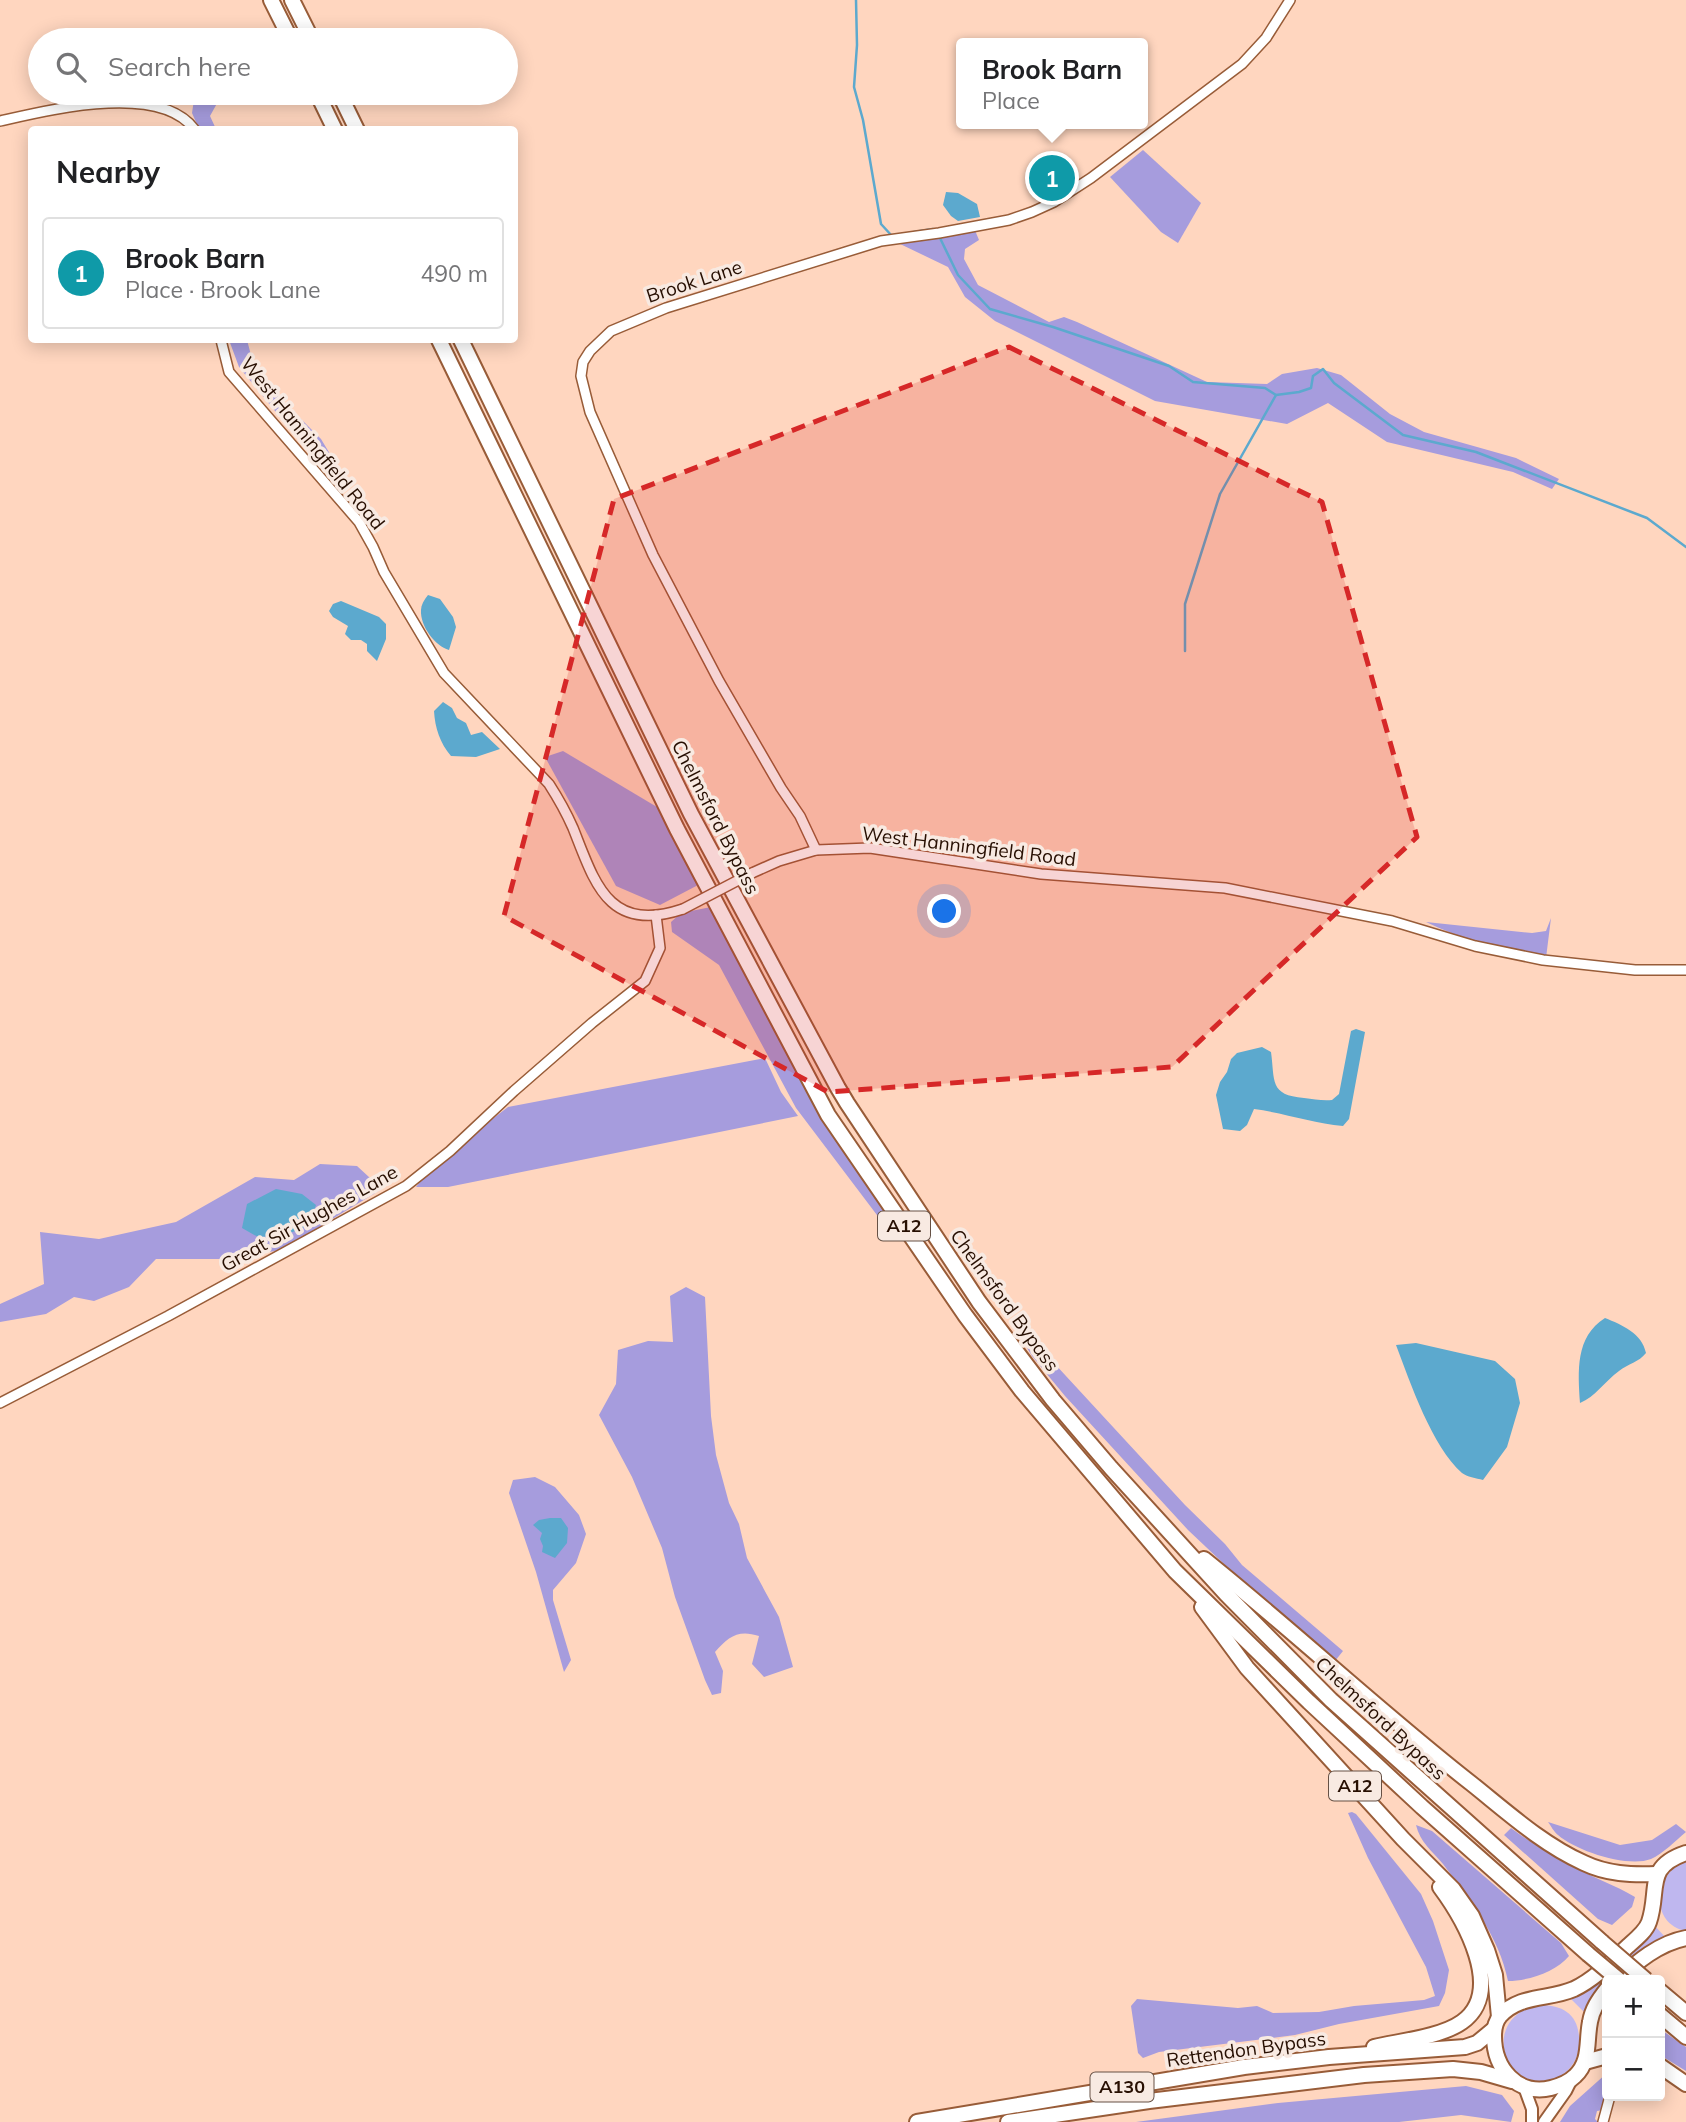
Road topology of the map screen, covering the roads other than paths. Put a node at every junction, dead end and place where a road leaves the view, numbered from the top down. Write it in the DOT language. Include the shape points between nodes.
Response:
graph roads {
  1 [pos="271,0"];
  2 [pos="292,0"];
  3 [pos="1290,0"];
  4 [pos="285,28"];
  5 [pos="306,28"];
  6 [pos="89,105"];
  7 [pos="152,105"];
  8 [pos="323,105"];
  9 [pos="345,105"];
  10 [pos="0,121"];
  11 [pos="191,126"];
  12 [pos="333,126"];
  13 [pos="355,126"];
  14 [pos="221,343"];
  15 [pos="440,343"];
  16 [pos="462,343"];
  17 [pos="816,850"];
  18 [pos="656,915"];
  19 [pos="1686,970"];
  20 [pos="0,1403"];
  21 [pos="1170,1532"];
  22 [pos="1175,1571"];
  23 [pos="1403,1839"];
  24 [pos="1686,1853"];
  25 [pos="1657,1874"];
  26 [pos="1686,1938"];
  27 [pos="1612,1975"];
  28 [pos="1624,1975"];
  29 [pos="1640,1975"];
  30 [pos="1665,1995"];
  31 [pos="1602,1996"];
  32 [pos="1686,2013"];
  33 [pos="1665,2019"];
  34 [pos="1497,2023"];
  35 [pos="1686,2037"];
  36 [pos="1329,2057"];
  37 [pos="1602,2057"];
  38 [pos="1586,2062"];
  39 [pos="1665,2069"];
  40 [pos="1572,2079"];
  41 [pos="1518,2084"];
  42 [pos="1686,2084"];
  43 [pos="1609,2101"];
  44 [pos="917,2122"];
  45 [pos="1008,2122"];
  46 [pos="1532,2122"];
  47 [pos="1544,2122"];
  48 [pos="1603,2122"];
  1 -- 4 [label="highway"];
  2 -- 5 [label="highway"];
  3 -- 17 [label="street, Brook Lane" via="1266,38 1242,64 1054,202 1009,220 881,241 666,308 611,331 583,362 581,376 590,412 653,555"];
  6 -- 10 [label="street"];
  7 -- 11 [label="street" via="178,114"];
  8 -- 12 [label="highway"];
  9 -- 13 [label="highway"];
  14 -- 18 [label="street, West Hanningfield Road" via="229,372 359,522 444,673 549,784 602,893 631,912"];
  15 -- 22 [label="highway, Chelmsford Bypass / A12" via="677,829 828,1115 1022,1391"];
  16 -- 21 [label="highway, Chelmsford Bypass / A12" via="691,814 847,1103 979,1302 1060,1409"];
  17 -- 18 [label="street, West Hanningfield Road, bridge" via="779,861 683,909"];
  17 -- 19 [label="street, West Hanningfield Road" via="870,848 1041,874 1224,888 1392,920 1475,946 1543,960"];
  18 -- 20 [label="street, Great Sir Hughes Lane" via="660,948 645,981 406,1186"];
  21 -- 25 [label="highway, A12" via="1419,1743 1537,1835 1595,1867 1615,1873"];
  21 -- 29 [label="highway, Chelmsford Bypass / A12, bridge" via="1331,1700"];
  22 -- 23 [label="highway, A12" via="1247,1668"];
  22 -- 27 [label="highway, Chelmsford Bypass / A12, bridge" via="1422,1807"];
  23 -- 34 [label="highway, A12" via="1453,1889 1472,1916 1495,1975"];
  23 -- 36 [label="highway, A12" via="1466,1929 1481,1980 1480,1995 1463,2022 1450,2028"];
  24 -- 25 [label="highway"];
  25 -- 34 [label="highway, Rettendon Bypass" via="1649,1923 1627,1947 1588,1981 1572,1990 1516,2004"];
  26 -- 28 [label="highway" via="1647,1955"];
  30 -- 32 [label="highway"];
  31 -- 38 [label="highway" via="1590,2018"];
  33 -- 35 [label="highway"];
  34 -- 36 [label="highway, Rettendon Bypass / A130" via="1465,2048"];
  34 -- 41 [label="highway" via="1494,2047 1499,2064"];
  36 -- 44 [label="highway, Rettendon Bypass / A130"];
  37 -- 38 [label="highway"];
  38 -- 40 [label="highway"];
  39 -- 42 [label="highway"];
  40 -- 41 [label="highway, Rettendon Bypass" via="1546,2089"];
  40 -- 47 [label="street"];
  41 -- 45 [label="highway, Rettendon Bypass / A130" via="1453,2069 1364,2075"];
  41 -- 46 [label="street" via="1532,2109"];
  43 -- 48 [label="street"];
}
